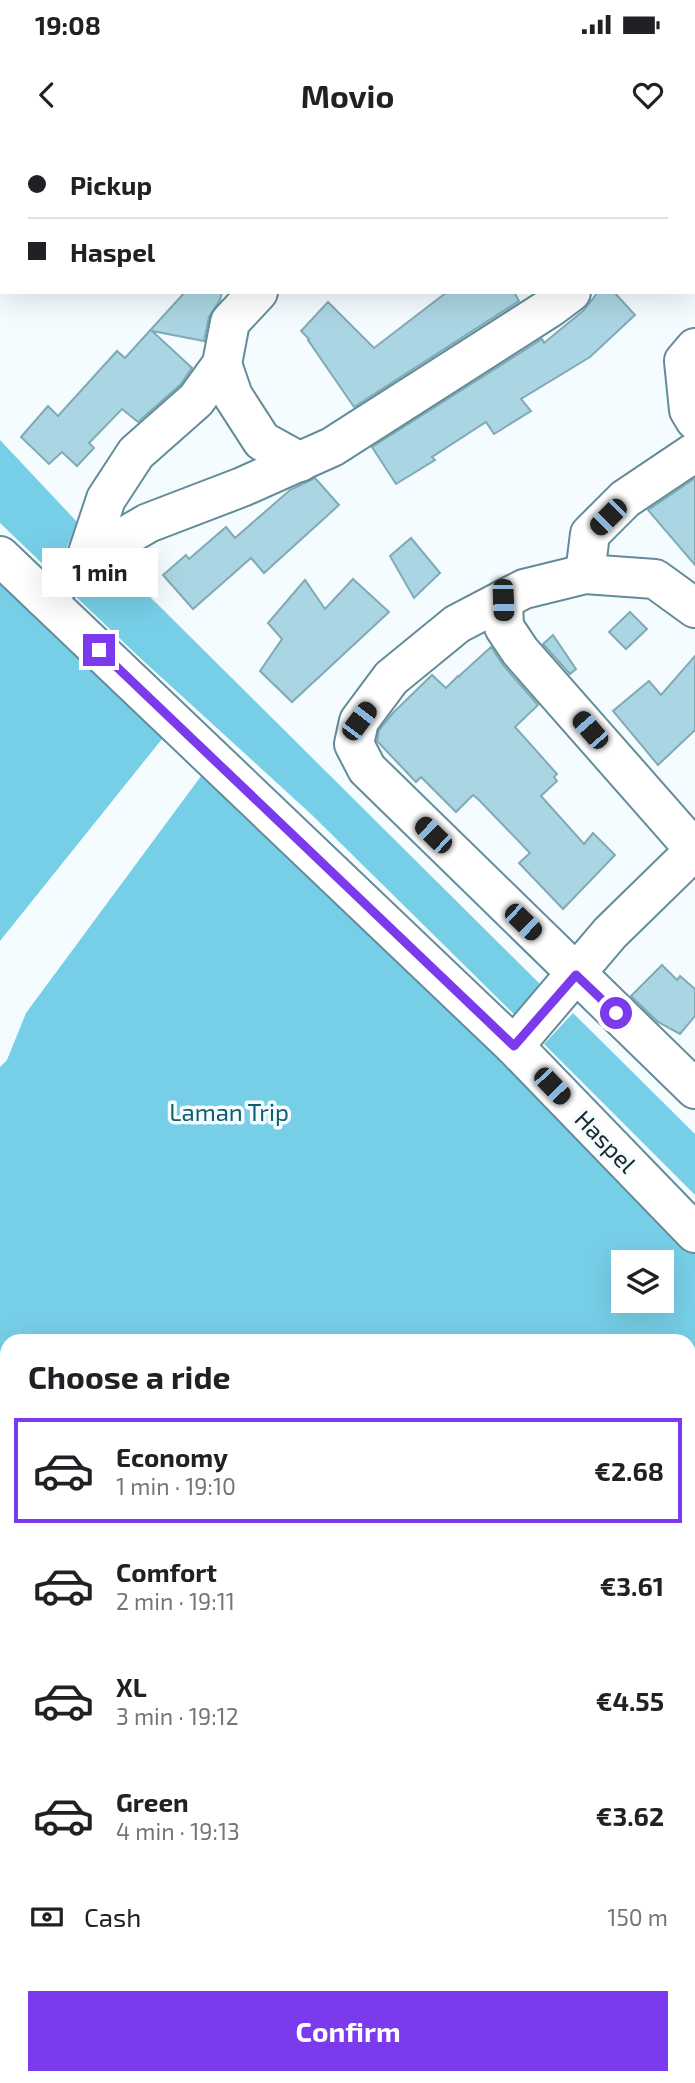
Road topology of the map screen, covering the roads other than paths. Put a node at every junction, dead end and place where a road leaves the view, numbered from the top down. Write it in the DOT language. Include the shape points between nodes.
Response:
graph roads {
  1 [pos="256,294"];
  2 [pos="568,294"];
  3 [pos="695,348"];
  4 [pos="222,364"];
  5 [pos="695,420"];
  6 [pos="695,452"];
  7 [pos="300,462"];
  8 [pos="0,556"];
  9 [pos="86,559"];
  10 [pos="585,574"];
  11 [pos="44,597"];
  12 [pos="503,600"];
  13 [pos="695,608"];
  14 [pos="695,850"];
  15 [pos="576,975"];
  16 [pos="514,1046"];
  17 [pos="695,1088"];
  18 [pos="695,1233"];
  1 -- 4 [label="street" via="230,322"];
  2 -- 7 [label="street" via="332,447"];
  3 -- 5 [label="street" via="684,361 689,410"];
  4 -- 7 [label="street" via="233,396 262,441"];
  4 -- 9 [label="street" via="196,400 135,453 106,499"];
  6 -- 10 [label="street" via="625,499 590,534"];
  7 -- 9 [label="street" via="148,523"];
  8 -- 11 [label="street, Haspel"];
  9 -- 11 [label="street"];
  10 -- 12 [label="street" via="524,589"];
  10 -- 13 [label="street" via="654,579"];
  11 -- 16 [label="street, Haspel"];
  12 -- 14 [label="street" via="504,627 520,650"];
  12 -- 15 [label="street" via="457,624 391,678 359,721 354,744 366,769"];
  14 -- 15 [label="street" via="610,933"];
  15 -- 16 [label="street"];
  15 -- 17 [label="street"];
  16 -- 18 [label="street, Haspel"];
}
